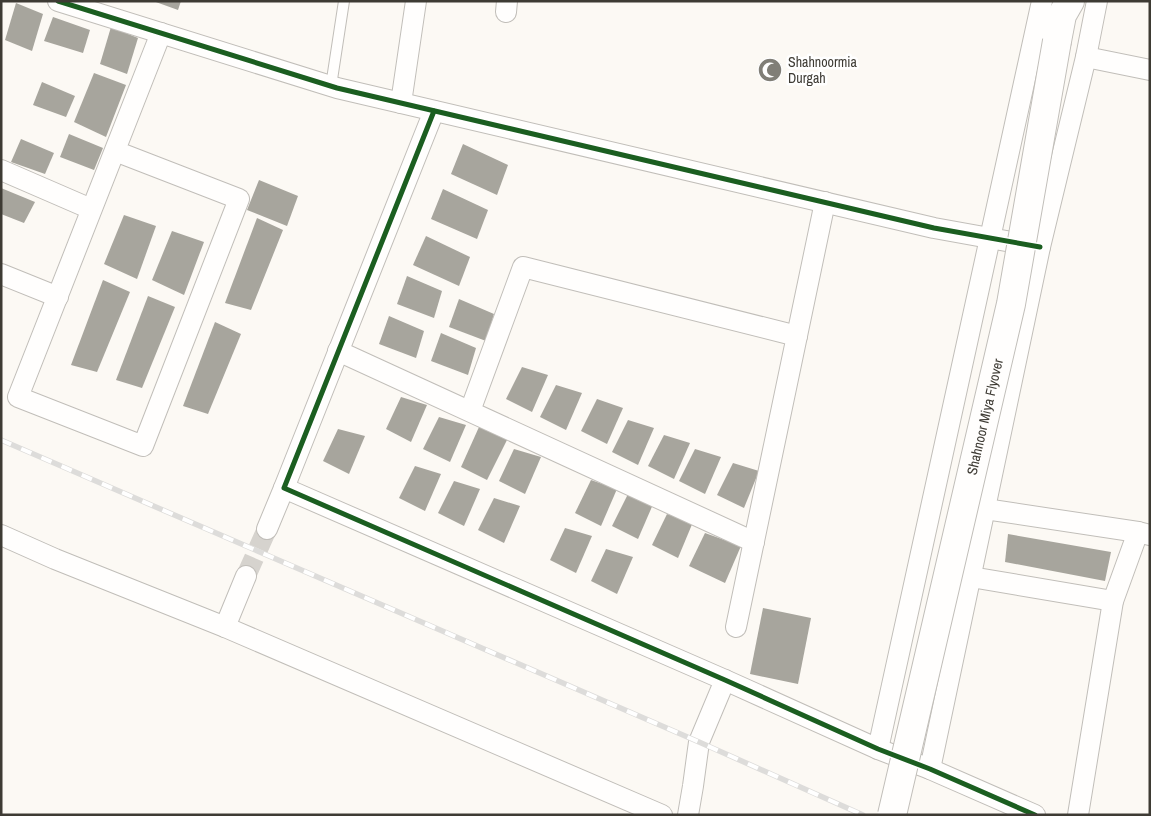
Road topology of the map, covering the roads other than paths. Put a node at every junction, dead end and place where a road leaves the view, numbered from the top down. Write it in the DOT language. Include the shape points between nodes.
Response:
graph roads {
  1 [pos="58,1"];
  2 [pos="344,1"];
  3 [pos="416,1"];
  4 [pos="1096,1"];
  5 [pos="1058,5"];
  6 [pos="161,33"];
  7 [pos="1086,57"];
  8 [pos="1150,70"];
  9 [pos="331,86"];
  10 [pos="401,103"];
  11 [pos="434,111"];
  12 [pos="114,151"];
  13 [pos="1,170"];
  14 [pos="825,202"];
  15 [pos="91,209"];
  16 [pos="990,237"];
  17 [pos="1040,247"];
  18 [pos="1,274"];
  19 [pos="58,297"];
  20 [pos="797,336"];
  21 [pos="338,351"];
  22 [pos="470,411"];
  23 [pos="284,488"];
  24 [pos="985,509"];
  25 [pos="267,529"];
  26 [pos="1,534"];
  27 [pos="1144,534"];
  28 [pos="754,542"];
  29 [pos="246,576"];
  30 [pos="971,577"];
  31 [pos="1113,601"];
  32 [pos="225,627"];
  33 [pos="736,627"];
  34 [pos="724,680"];
  35 [pos="878,749"];
  36 [pos="930,769"];
  37 [pos="662,815"];
  38 [pos="688,815"];
  39 [pos="892,815"];
  40 [pos="1035,815"];
  41 [pos="1078,815"];
  1 -- 6 [label="street"];
  2 -- 9 [label="lane"];
  3 -- 10 [label="street"];
  4 -- 7 [label="street"];
  5 -- 16 [label="street"];
  5 -- 39 [label="main road, Shahnoor Miya Flyover, bridge" via="1011,304"];
  6 -- 9 [label="street"];
  6 -- 12 [label="street"];
  7 -- 8 [label="street"];
  7 -- 17 [label="street"];
  9 -- 10 [label="street"];
  10 -- 11 [label="street"];
  11 -- 14 [label="street"];
  11 -- 21 [label="street"];
  12 -- 15 [label="street"];
  12 -- 19 [label="street" via="239,200 143,446 18,398"];
  13 -- 15 [label="street"];
  14 -- 16 [label="street" via="934,228"];
  14 -- 20 [label="street"];
  15 -- 19 [label="street"];
  16 -- 17 [label="street"];
  16 -- 35 [label="street"];
  17 -- 24 [label="street"];
  18 -- 19 [label="street"];
  20 -- 22 [label="street" via="523,267"];
  20 -- 28 [label="street"];
  21 -- 22 [label="street"];
  21 -- 23 [label="street"];
  22 -- 28 [label="street"];
  23 -- 25 [label="street"];
  23 -- 34 [label="street"];
  24 -- 27 [label="street"];
  24 -- 30 [label="street"];
  26 -- 32 [label="street"];
  27 -- 31 [label="street"];
  28 -- 33 [label="street"];
  29 -- 32 [label="street"];
  30 -- 31 [label="street"];
  30 -- 36 [label="street"];
  31 -- 41 [label="street"];
  32 -- 37 [label="street"];
  34 -- 35 [label="street"];
  34 -- 38 [label="street" via="699,742"];
  35 -- 36 [label="street"];
  36 -- 40 [label="street"];
}
